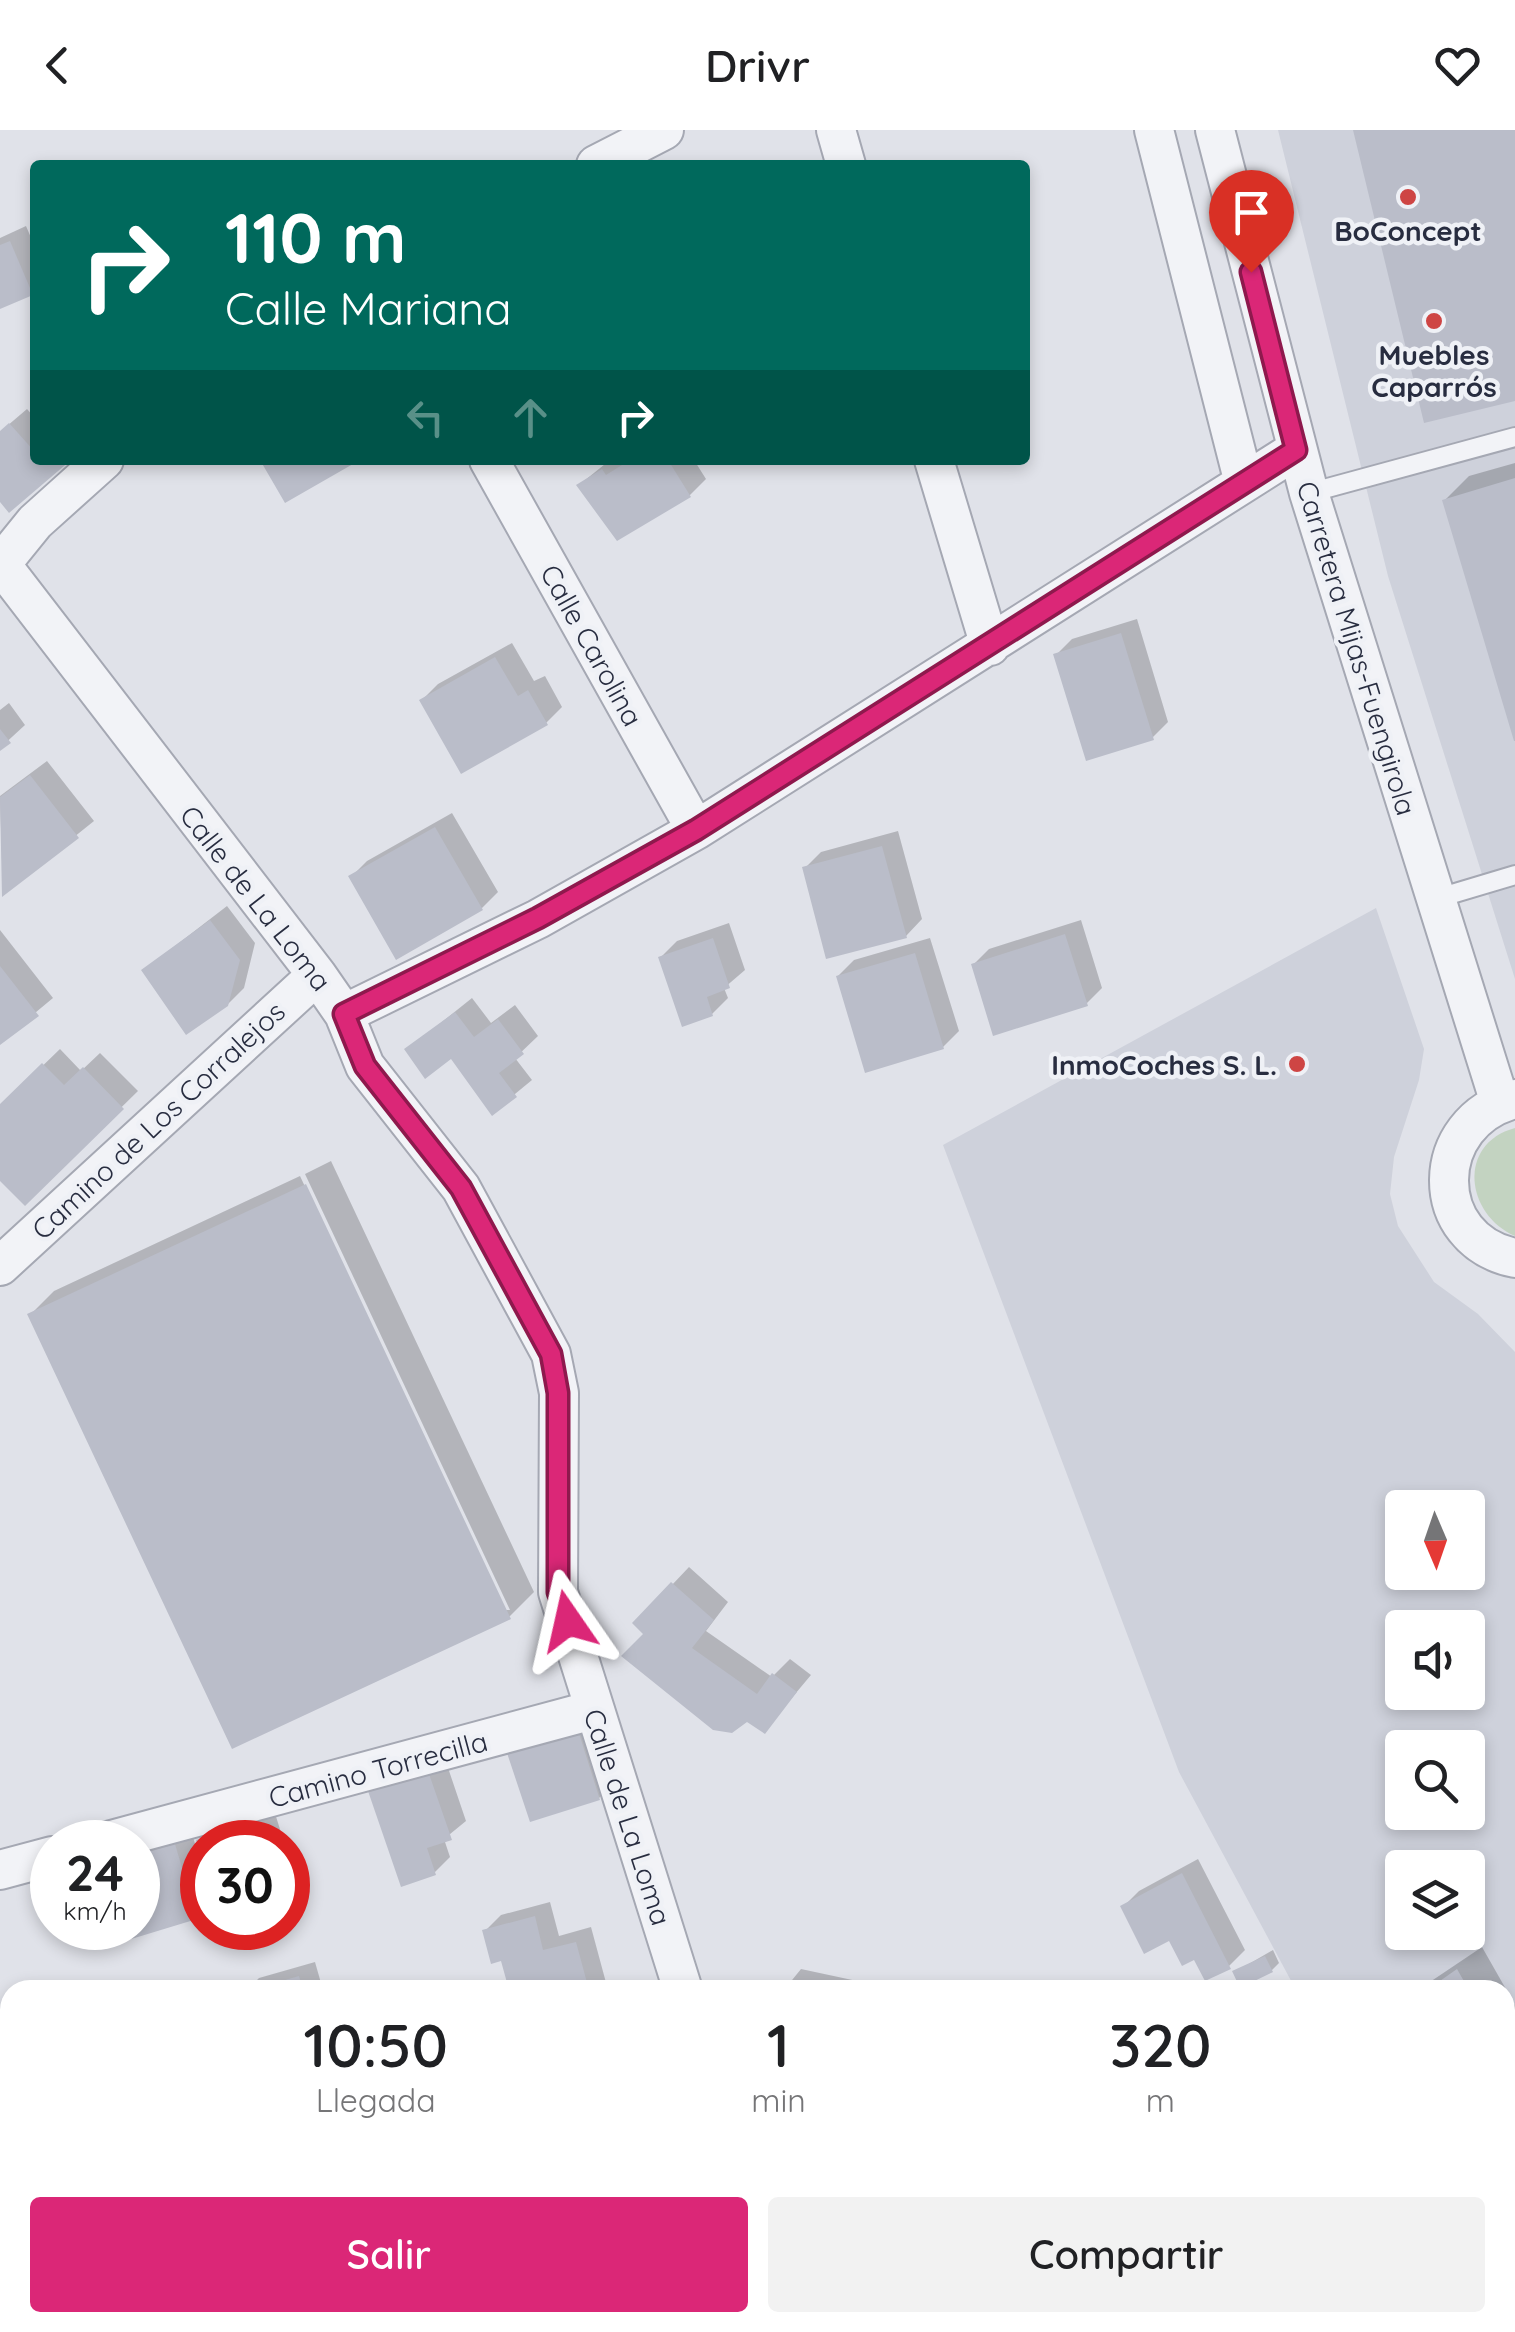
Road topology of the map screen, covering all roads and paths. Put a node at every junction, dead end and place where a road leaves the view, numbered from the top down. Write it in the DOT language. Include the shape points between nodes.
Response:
graph roads {
  1 [pos="664,130"];
  2 [pos="836,130"];
  3 [pos="1154,130"];
  4 [pos="1214,130"];
  5 [pos="606,160"];
  6 [pos="845,160"];
  7 [pos="1515,437"];
  8 [pos="1296,450"];
  9 [pos="98,465"];
  10 [pos="492,465"];
  11 [pos="936,465"];
  12 [pos="1244,483"];
  13 [pos="1309,493"];
  14 [pos="3,577"];
  15 [pos="990,646"];
  16 [pos="696,830"];
  17 [pos="1515,875"];
  18 [pos="1435,899"];
  19 [pos="317,975"];
  20 [pos="344,1014"];
  21 [pos="1508,1101"];
  22 [pos="1515,1258"];
  23 [pos="0,1266"];
  24 [pos="593,1710"];
  25 [pos="160,1827"];
  26 [pos="30,1862"];
  27 [pos="0,1870"];
  28 [pos="680,1980"];
  1 -- 5 [label="street"];
  2 -- 6 [label="street"];
  3 -- 12 [label="street"];
  4 -- 8 [label="street, Carretera Mijas-Fuengirola"];
  7 -- 13 [label="lane"];
  8 -- 12 [label="street"];
  8 -- 13 [label="street, Carretera Mijas-Fuengirola"];
  9 -- 14 [label="street" via="35,522"];
  10 -- 16 [label="street, Calle Carolina"];
  11 -- 15 [label="street"];
  12 -- 15 [label="street"];
  13 -- 18 [label="street, Carretera Mijas-Fuengirola"];
  14 -- 19 [label="street, Calle de La Loma"];
  15 -- 16 [label="street"];
  16 -- 20 [label="street"];
  17 -- 18 [label="lane"];
  18 -- 21 [label="street, Carretera Mijas-Fuengirola"];
  19 -- 20 [label="street, Calle de La Loma"];
  19 -- 23 [label="street, Camino de Los Corralejos"];
  20 -- 24 [label="street, Calle de La Loma" via="365,1066 461,1188 551,1354 558,1393 558,1592"];
  21 -- 22 [label="street" via="1470,1124 1448,1174 1455,1211 1477,1240"];
  24 -- 25 [label="street, Camino Torrecilla"];
  24 -- 28 [label="street, Calle de La Loma"];
  26 -- 27 [label="street"];
}
